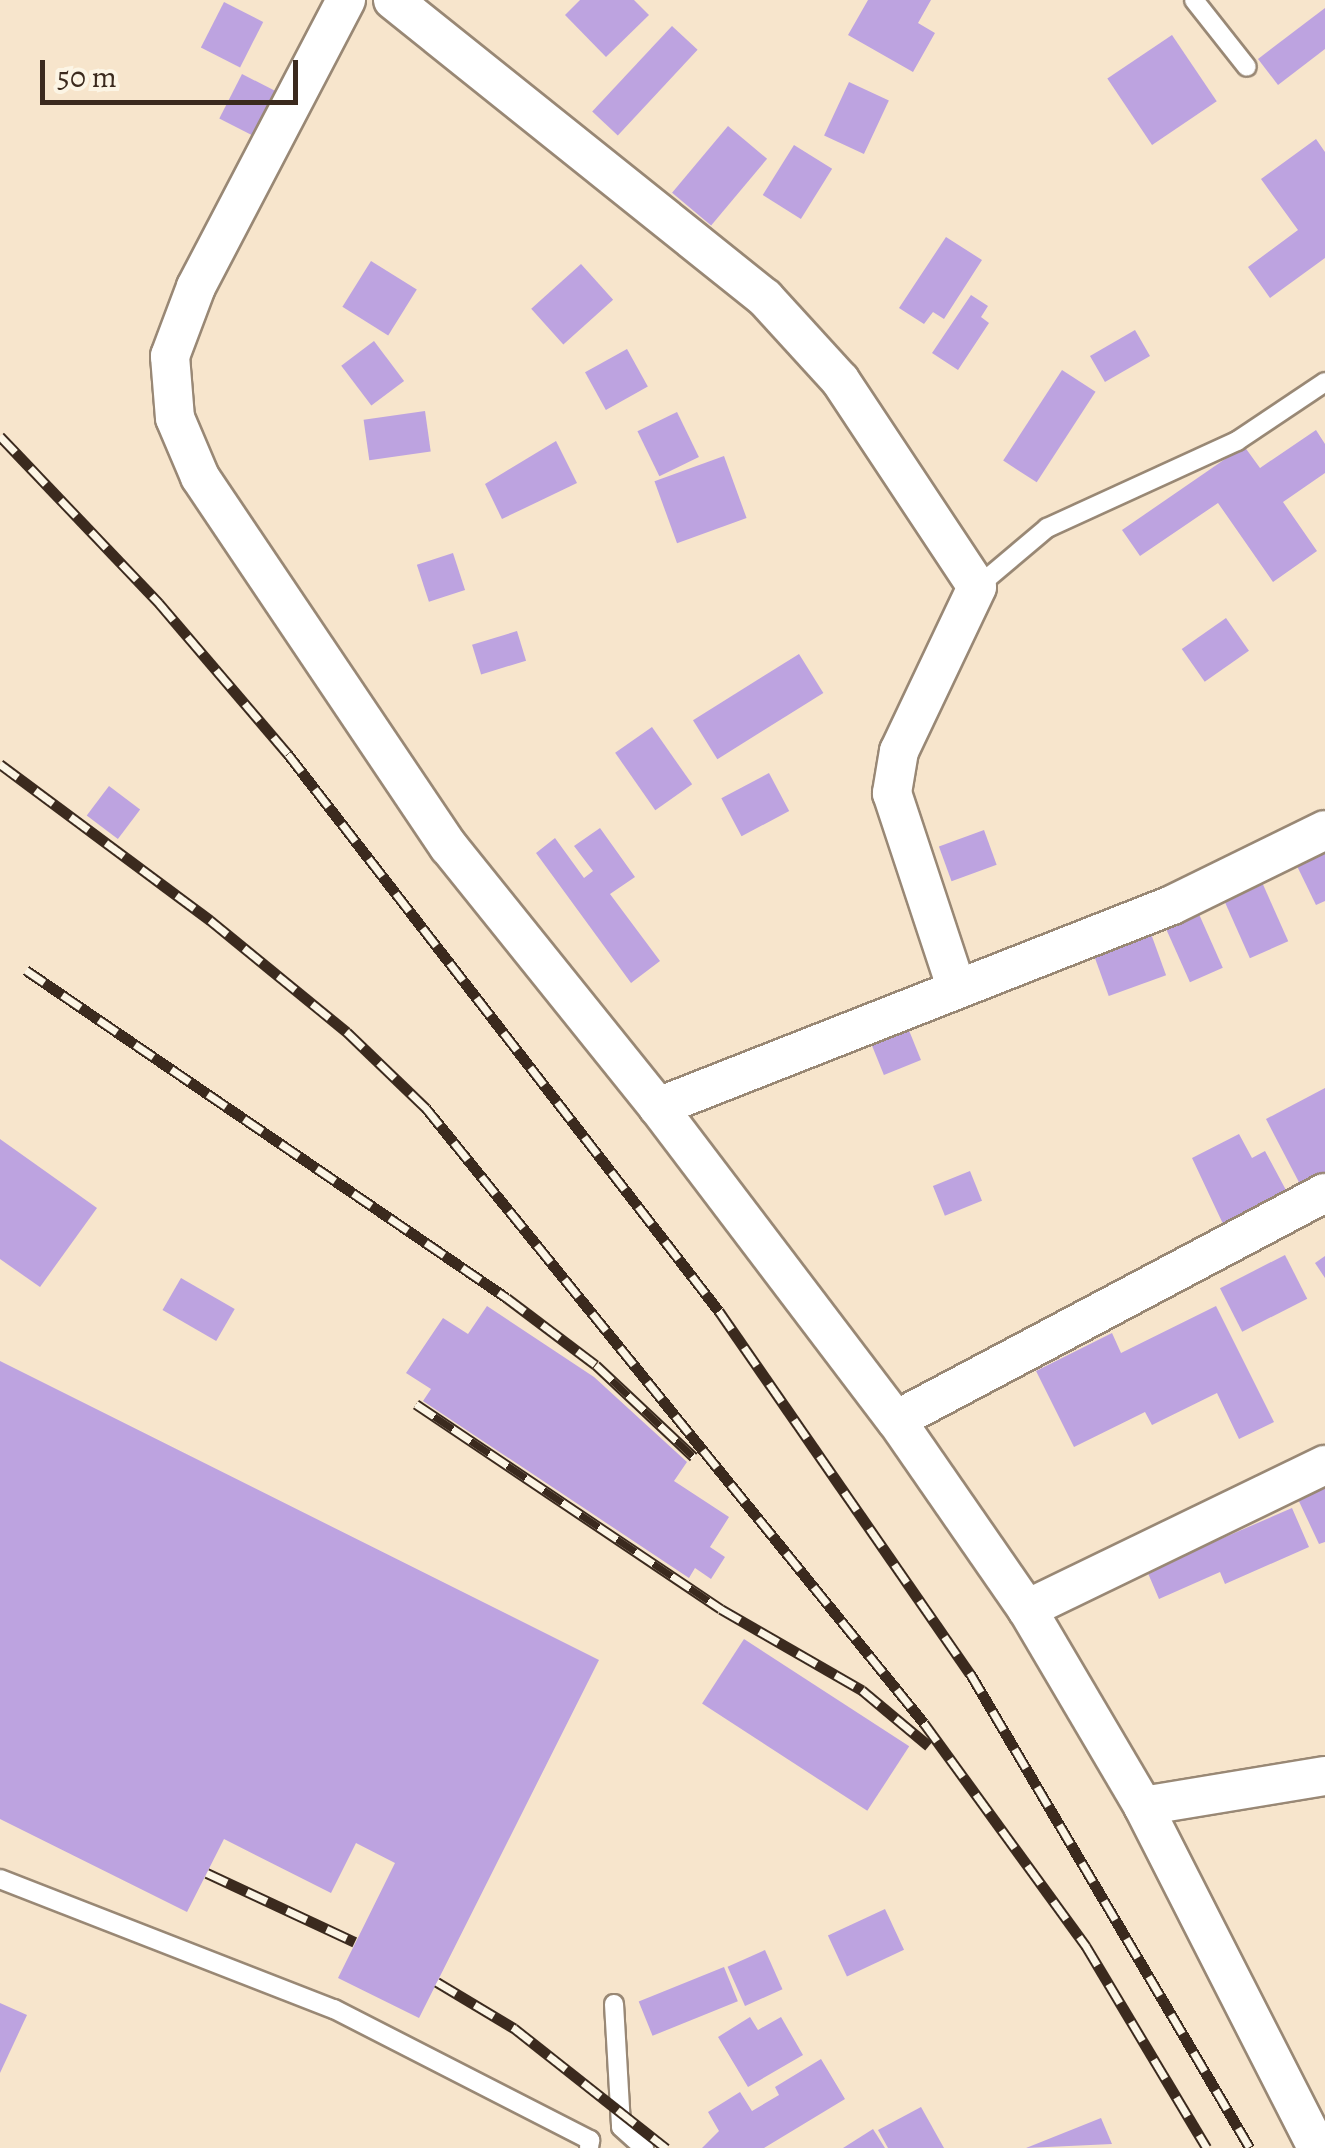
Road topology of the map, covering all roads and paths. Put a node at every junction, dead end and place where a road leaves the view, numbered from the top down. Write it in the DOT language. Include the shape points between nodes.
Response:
graph roads {
  1 [pos="346,0"];
  2 [pos="393,0"];
  3 [pos="1194,0"];
  4 [pos="1247,67"];
  5 [pos="1325,382"];
  6 [pos="977,587"];
  7 [pos="1325,830"];
  8 [pos="956,986"];
  9 [pos="658,1107"];
  10 [pos="1325,1193"];
  11 [pos="896,1420"];
  12 [pos="1325,1465"];
  13 [pos="1027,1609"];
  14 [pos="1325,1776"];
  15 [pos="1143,1806"];
  16 [pos="0,1879"];
  17 [pos="614,2004"];
  18 [pos="588,2148"];
  19 [pos="644,2148"];
  20 [pos="1317,2148"];
  1 -- 9 [label="street" via="196,287 170,356 175,418 200,477 449,847"];
  2 -- 6 [label="street" via="766,298 840,380"];
  3 -- 4 [label="lane"];
  5 -- 6 [label="lane" via="1237,442 1047,528"];
  6 -- 8 [label="street" via="900,752 892,793"];
  7 -- 8 [label="street" via="1172,905"];
  8 -- 9 [label="street"];
  9 -- 11 [label="street"];
  10 -- 11 [label="street"];
  11 -- 13 [label="street"];
  12 -- 13 [label="street"];
  13 -- 15 [label="street"];
  14 -- 15 [label="street"];
  15 -- 20 [label="street"];
  16 -- 18 [label="lane" via="334,2009 590,2140"];
  17 -- 19 [label="lane" via="621,2127"];
}
